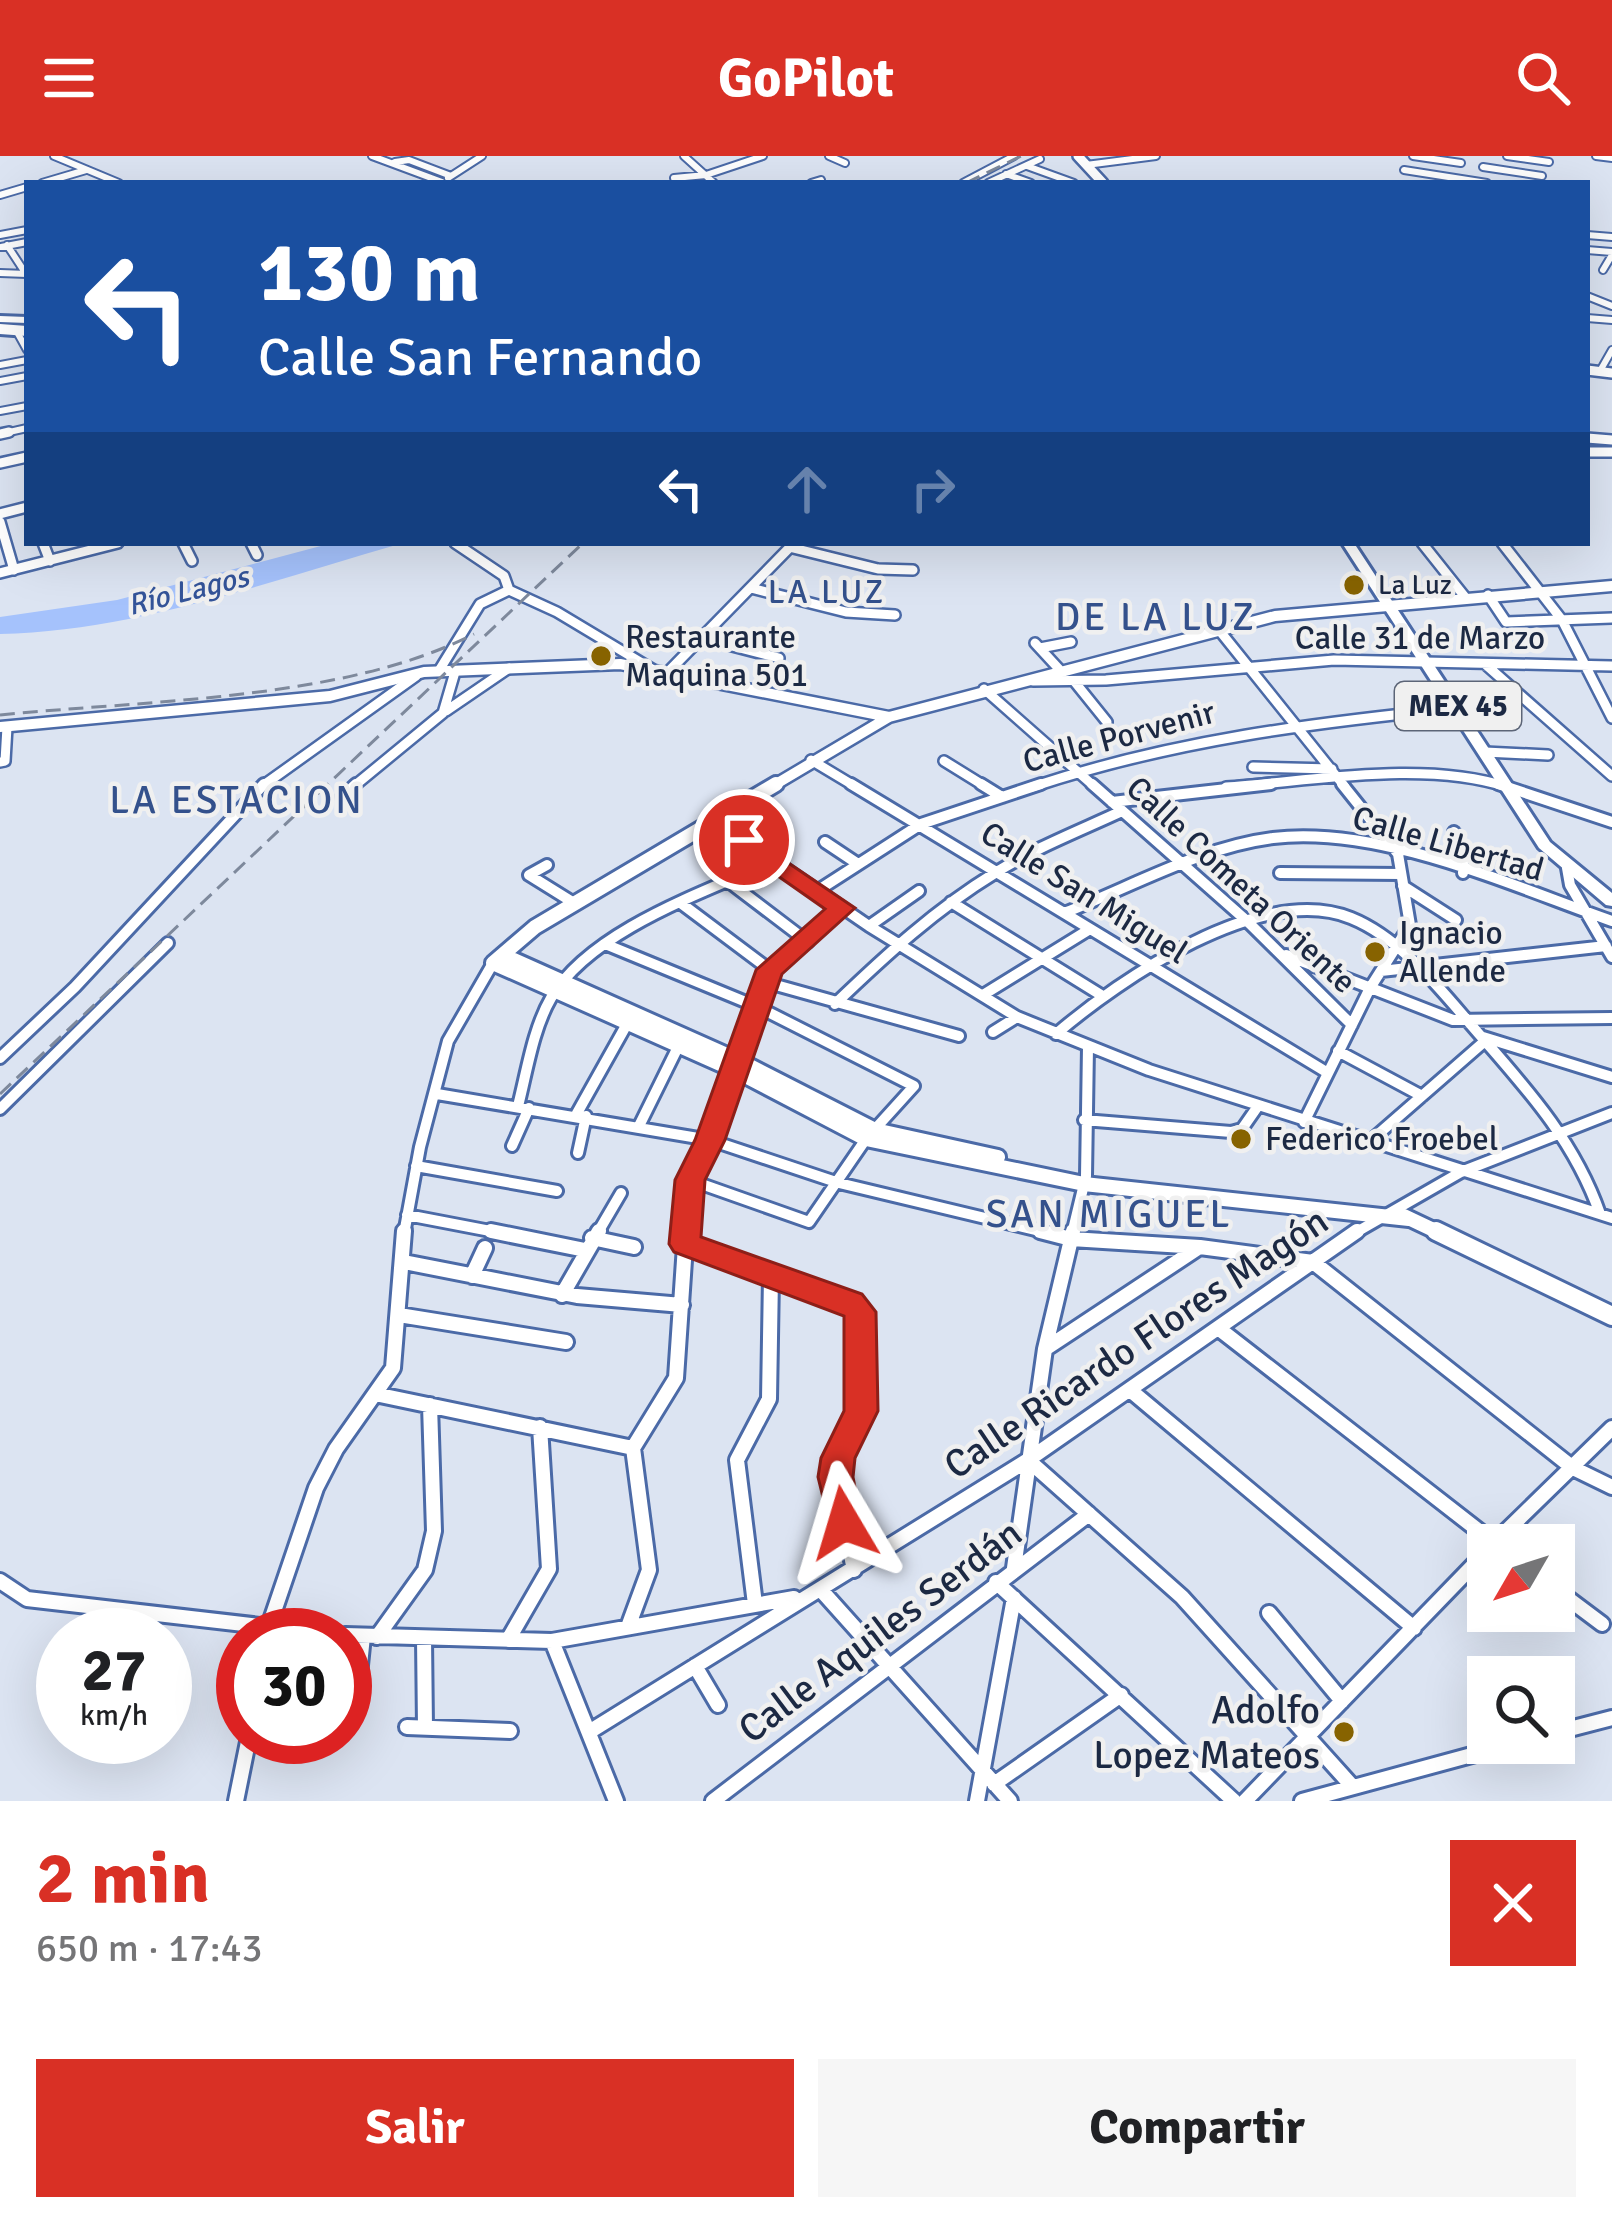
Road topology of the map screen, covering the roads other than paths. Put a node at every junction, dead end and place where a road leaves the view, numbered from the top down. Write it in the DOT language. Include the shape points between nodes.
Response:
graph roads {
  1 [pos="54,156"];
  2 [pos="372,156"];
  3 [pos="482,156"];
  4 [pos="684,156"];
  5 [pos="764,156"];
  6 [pos="829,156"];
  7 [pos="1014,156"];
  8 [pos="1078,156"];
  9 [pos="1156,156"];
  10 [pos="1413,156"];
  11 [pos="1490,156"];
  12 [pos="1507,156"];
  13 [pos="1596,156"];
  14 [pos="1612,158"];
  15 [pos="1040,160"];
  16 [pos="1463,160"];
  17 [pos="1549,162"];
  18 [pos="392,163"];
  19 [pos="844,163"];
  20 [pos="1025,165"];
  21 [pos="1086,165"];
  22 [pos="1483,167"];
  23 [pos="86,170"];
  24 [pos="1404,170"];
  25 [pos="1006,174"];
  26 [pos="706,175"];
  27 [pos="451,176"];
  28 [pos="1543,176"];
  29 [pos="674,178"];
  30 [pos="52,180"];
  31 [pos="111,180"];
  32 [pos="436,180"];
  33 [pos="444,180"];
  34 [pos="710,180"];
  35 [pos="966,180"];
  36 [pos="994,180"];
  37 [pos="1023,180"];
  38 [pos="1066,180"];
  39 [pos="1100,180"];
  40 [pos="1452,180"];
  41 [pos="1475,180"];
  42 [pos="3,246"];
  43 [pos="1612,253"];
  44 [pos="24,260"];
  45 [pos="16,261"];
  46 [pos="1603,270"];
  47 [pos="24,271"];
  48 [pos="1612,350"];
  49 [pos="1606,372"];
  50 [pos="0,518"];
  51 [pos="44,546"];
  52 [pos="107,546"];
  53 [pos="184,546"];
  54 [pos="252,546"];
  55 [pos="459,546"];
  56 [pos="790,546"];
  57 [pos="795,546"];
  58 [pos="1350,546"];
  59 [pos="1424,546"];
  60 [pos="1505,546"];
  61 [pos="257,555"];
  62 [pos="50,561"];
  63 [pos="192,562"];
  64 [pos="14,570"];
  65 [pos="914,570"];
  66 [pos="0,573"];
  67 [pos="1612,586"];
  68 [pos="751,588"];
  69 [pos="509,590"];
  70 [pos="1542,590"];
  71 [pos="1488,595"];
  72 [pos="1465,597"];
  73 [pos="1390,604"];
  74 [pos="896,615"];
  75 [pos="1612,619"];
  76 [pos="1562,620"];
  77 [pos="1219,630"];
  78 [pos="701,638"];
  79 [pos="1072,642"];
  80 [pos="779,658"];
  81 [pos="1427,662"];
  82 [pos="1485,664"];
  83 [pos="1589,665"];
  84 [pos="1612,667"];
  85 [pos="509,668"];
  86 [pos="1250,668"];
  87 [pos="432,670"];
  88 [pos="652,670"];
  89 [pos="455,672"];
  90 [pos="667,673"];
  91 [pos="1055,674"];
  92 [pos="1074,680"];
  93 [pos="984,689"];
  94 [pos="1459,708"];
  95 [pos="443,713"];
  96 [pos="889,717"];
  97 [pos="1612,718"];
  98 [pos="1107,722"];
  99 [pos="1296,724"];
  100 [pos="3,727"];
  101 [pos="1485,752"];
  102 [pos="1548,755"];
  103 [pos="811,760"];
  104 [pos="944,761"];
  105 [pos="0,762"];
  106 [pos="1253,767"];
  107 [pos="1332,769"];
  108 [pos="1078,772"];
  109 [pos="1612,776"];
  110 [pos="1340,781"];
  111 [pos="1509,788"];
  112 [pos="342,797"];
  113 [pos="1002,797"];
  114 [pos="1112,802"];
  115 [pos="1122,811"];
  116 [pos="713,819"];
  117 [pos="1612,822"];
  118 [pos="921,824"];
  119 [pos="1454,832"];
  120 [pos="825,842"];
  121 [pos="1398,854"];
  122 [pos="774,862"];
  123 [pos="858,864"];
  124 [pos="547,865"];
  125 [pos="1185,867"];
  126 [pos="1567,868"];
  127 [pos="999,870"];
  128 [pos="1280,873"];
  129 [pos="1462,873"];
  130 [pos="1402,880"];
  131 [pos="729,882"];
  132 [pos="817,891"];
  133 [pos="919,891"];
  134 [pos="1612,901"];
  135 [pos="951,902"];
  136 [pos="574,903"];
  137 [pos="682,904"];
  138 [pos="842,908"];
  139 [pos="1585,912"];
  140 [pos="1064,913"];
  141 [pos="1456,920"];
  142 [pos="1612,921"];
  143 [pos="1248,922"];
  144 [pos="869,926"];
  145 [pos="1090,929"];
  146 [pos="808,942"];
  147 [pos="169,943"];
  148 [pos="898,943"];
  149 [pos="605,944"];
  150 [pos="1395,949"];
  151 [pos="1609,952"];
  152 [pos="1280,953"];
  153 [pos="1040,958"];
  154 [pos="499,960"];
  155 [pos="1148,964"];
  156 [pos="1417,965"];
  157 [pos="1381,971"];
  158 [pos="767,976"];
  159 [pos="560,988"];
  160 [pos="1370,988"];
  161 [pos="983,995"];
  162 [pos="1101,995"];
  163 [pos="836,1004"];
  164 [pos="758,1007"];
  165 [pos="1017,1017"];
  166 [pos="1612,1018"];
  167 [pos="1467,1021"];
  168 [pos="627,1024"];
  169 [pos="1352,1025"];
  170 [pos="993,1032"];
  171 [pos="1056,1034"];
  172 [pos="958,1036"];
  173 [pos="1483,1039"];
  174 [pos="679,1047"];
  175 [pos="1088,1047"];
  176 [pos="1338,1051"];
  177 [pos="0,1058"];
  178 [pos="736,1065"];
  179 [pos="1328,1073"];
  180 [pos="1612,1077"];
  181 [pos="437,1094"];
  182 [pos="1422,1096"];
  183 [pos="1258,1106"];
  184 [pos="524,1107"];
  185 [pos="0,1109"];
  186 [pos="1612,1113"];
  187 [pos="581,1116"];
  188 [pos="1084,1120"];
  189 [pos="1304,1122"];
  190 [pos="639,1126"];
  191 [pos="1563,1132"];
  192 [pos="870,1134"];
  193 [pos="710,1140"];
  194 [pos="1368,1143"];
  195 [pos="512,1146"];
  196 [pos="578,1153"];
  197 [pos="416,1166"];
  198 [pos="1461,1172"];
  199 [pos="690,1180"];
  200 [pos="1085,1180"];
  201 [pos="839,1183"];
  202 [pos="557,1191"];
  203 [pos="621,1193"];
  204 [pos="1395,1215"];
  205 [pos="406,1216"];
  206 [pos="1606,1216"];
  207 [pos="1071,1239"];
  208 [pos="589,1244"];
  209 [pos="685,1244"];
  210 [pos="634,1246"];
  211 [pos="1200,1247"];
  212 [pos="485,1248"];
  213 [pos="404,1262"];
  214 [pos="1313,1262"];
  215 [pos="472,1276"];
  216 [pos="771,1277"];
  217 [pos="562,1295"];
  218 [pos="682,1305"];
  219 [pos="399,1315"];
  220 [pos="1612,1316"];
  221 [pos="1218,1328"];
  222 [pos="566,1342"];
  223 [pos="1045,1348"];
  224 [pos="1130,1390"];
  225 [pos="375,1394"];
  226 [pos="430,1405"];
  227 [pos="540,1427"];
  228 [pos="1612,1428"];
  229 [pos="633,1448"];
  230 [pos="1028,1460"];
  231 [pos="1573,1468"];
  232 [pos="1612,1487"];
  233 [pos="1089,1514"];
  234 [pos="1516,1524"];
  235 [pos="1467,1525"];
  236 [pos="1015,1568"];
  237 [pos="854,1570"];
  238 [pos="1467,1573"];
  239 [pos="0,1581"];
  240 [pos="996,1582"];
  241 [pos="821,1590"];
  242 [pos="802,1596"];
  243 [pos="1014,1598"];
  244 [pos="755,1604"];
  245 [pos="1575,1604"];
  246 [pos="275,1608"];
  247 [pos="1269,1613"];
  248 [pos="1602,1624"];
  249 [pos="216,1625"];
  250 [pos="628,1628"];
  251 [pos="1414,1628"];
  252 [pos="372,1634"];
  253 [pos="372,1636"];
  254 [pos="424,1638"];
  255 [pos="508,1640"];
  256 [pos="552,1641"];
  257 [pos="695,1666"];
  258 [pos="889,1666"];
  259 [pos="1120,1695"];
  260 [pos="1342,1701"];
  261 [pos="718,1706"];
  262 [pos="1612,1718"];
  263 [pos="407,1726"];
  264 [pos="425,1728"];
  265 [pos="1575,1728"];
  266 [pos="510,1731"];
  267 [pos="589,1732"];
  268 [pos="1309,1734"];
  269 [pos="1467,1756"];
  270 [pos="243,1764"];
  271 [pos="989,1778"];
  272 [pos="1352,1786"];
  273 [pos="236,1801"];
  274 [pos="616,1801"];
  275 [pos="712,1801"];
  276 [pos="976,1801"];
  277 [pos="1010,1801"];
  278 [pos="1234,1801"];
  279 [pos="1245,1801"];
  280 [pos="1301,1801"];
  1 -- 23 [label="street"];
  2 -- 18 [label="street"];
  3 -- 27 [label="street"];
  4 -- 26 [label="street"];
  5 -- 26 [label="street"];
  6 -- 19 [label="street"];
  7 -- 35 [label="street"];
  8 -- 21 [label="street"];
  9 -- 21 [label="street"];
  10 -- 16 [label="street"];
  11 -- 22 [label="street"];
  12 -- 17 [label="street"];
  13 -- 14 [label="street"];
  15 -- 20 [label="street"];
  16 -- 40 [label="street"];
  18 -- 27 [label="street" via="410,160"];
  18 -- 32 [label="street"];
  20 -- 25 [label="street"];
  20 -- 38 [label="street"];
  21 -- 39 [label="street"];
  22 -- 28 [label="street"];
  22 -- 41 [label="street"];
  23 -- 30 [label="street"];
  23 -- 31 [label="street"];
  24 -- 40 [label="street"];
  25 -- 36 [label="street"];
  25 -- 37 [label="street"];
  26 -- 29 [label="street"];
  26 -- 34 [label="street"];
  27 -- 33 [label="street"];
  42 -- 45 [label="street"];
  43 -- 46 [label="street"];
  44 -- 45 [label="street"];
  45 -- 47 [label="street"];
  48 -- 49 [label="street"];
  50 -- 64 [label="street"];
  51 -- 62 [label="street"];
  52 -- 62 [label="street"];
  53 -- 63 [label="street"];
  54 -- 61 [label="street"];
  55 -- 69 [label="street" via="504,576"];
  56 -- 68 [label="street"];
  57 -- 65 [label="street" via="878,569"];
  58 -- 73 [label="highway, MEX 45"];
  59 -- 72 [label="street"];
  60 -- 70 [label="street"];
  62 -- 64 [label="street"];
  64 -- 66 [label="street"];
  67 -- 70 [label="street"];
  68 -- 74 [label="street" via="846,612"];
  68 -- 78 [label="street"];
  69 -- 87 [label="street" via="480,604"];
  69 -- 88 [label="street"];
  70 -- 71 [label="street"];
  70 -- 76 [label="street"];
  71 -- 72 [label="street"];
  71 -- 76 [label="street" via="1506,622"];
  72 -- 73 [label="street"];
  73 -- 77 [label="street"];
  73 -- 81 [label="highway, MEX 45"];
  75 -- 76 [label="street"];
  76 -- 83 [label="street"];
  77 -- 86 [label="street"];
  77 -- 91 [label="street"];
  78 -- 80 [label="street"];
  78 -- 90 [label="street"];
  79 -- 91 [label="street" via="1038,645"];
  81 -- 82 [label="street, Calle 31 de Marzo"];
  81 -- 86 [label="street, Calle 31 de Marzo"];
  81 -- 94 [label="highway, MEX 45"];
  82 -- 83 [label="street, Calle 31 de Marzo"];
  82 -- 109 [label="street"];
  83 -- 84 [label="street, Calle 31 de Marzo"];
  83 -- 97 [label="street"];
  85 -- 88 [label="street" via="599,662"];
  85 -- 89 [label="street"];
  85 -- 95 [label="street"];
  86 -- 92 [label="street, Calle 31 de Marzo"];
  86 -- 99 [label="street"];
  87 -- 89 [label="street"];
  87 -- 100 [label="street" via="340,694"];
  87 -- 177 [label="street" via="265,783"];
  88 -- 90 [label="street"];
  89 -- 95 [label="street"];
  90 -- 96 [label="street"];
  91 -- 92 [label="street, Calle 31 de Marzo"];
  91 -- 93 [label="street"];
  92 -- 98 [label="street"];
  93 -- 96 [label="street"];
  93 -- 108 [label="street, Calle Cometa Oriente"];
  94 -- 99 [label="street, Calle Porvenir"];
  94 -- 101 [label="highway, MEX 45"];
  95 -- 112 [label="street"];
  96 -- 103 [label="street"];
  99 -- 107 [label="street"];
  99 -- 108 [label="street, Calle Porvenir"];
  100 -- 105 [label="street"];
  101 -- 102 [label="street"];
  101 -- 111 [label="highway, MEX 45"];
  103 -- 116 [label="street"];
  103 -- 118 [label="street, Calle San Miguel"];
  104 -- 113 [label="street"];
  106 -- 107 [label="street"];
  107 -- 110 [label="street"];
  108 -- 113 [label="street, Calle Porvenir"];
  108 -- 114 [label="street, Calle Cometa Oriente"];
  110 -- 111 [label="street" via="1473,776"];
  110 -- 114 [label="street"];
  110 -- 121 [label="street"];
  111 -- 117 [label="street"];
  111 -- 126 [label="highway, MEX 45"];
  113 -- 118 [label="street, Calle Porvenir"];
  114 -- 115 [label="street, Calle Cometa Oriente"];
  115 -- 125 [label="street, Calle Cometa Oriente"];
  115 -- 127 [label="street"];
  116 -- 122 [label="street"];
  116 -- 136 [label="street"];
  118 -- 123 [label="street, Calle Porvenir"];
  118 -- 127 [label="street, Calle San Miguel"];
  119 -- 129 [label="street"];
  120 -- 123 [label="street"];
  121 -- 125 [label="street, Calle Libertad" via="1320,836 1278,836"];
  121 -- 129 [label="street, Calle Libertad"];
  121 -- 130 [label="street"];
  122 -- 131 [label="street"];
  122 -- 132 [label="street"];
  123 -- 132 [label="street, Calle Porvenir"];
  124 -- 136 [label="street" via="529,875"];
  125 -- 140 [label="street, Calle Libertad"];
  125 -- 143 [label="street, Calle Cometa Oriente"];
  126 -- 134 [label="highway, MEX 45"];
  126 -- 139 [label="street"];
  127 -- 135 [label="street"];
  127 -- 140 [label="street, Calle San Miguel"];
  128 -- 130 [label="street"];
  129 -- 139 [label="street, Calle Libertad"];
  130 -- 141 [label="street"];
  130 -- 150 [label="street" via="1410,925"];
  131 -- 137 [label="street"];
  131 -- 146 [label="street"];
  132 -- 138 [label="street"];
  133 -- 144 [label="street"];
  135 -- 148 [label="street"];
  135 -- 153 [label="street"];
  136 -- 154 [label="street"];
  137 -- 149 [label="street"];
  137 -- 158 [label="street"];
  138 -- 144 [label="street"];
  138 -- 146 [label="street"];
  139 -- 142 [label="street, Calle Libertad"];
  139 -- 151 [label="street"];
  140 -- 145 [label="street, Calle San Miguel"];
  143 -- 150 [label="street" via="1336,913"];
  143 -- 152 [label="street, Calle Cometa Oriente"];
  143 -- 155 [label="street"];
  144 -- 148 [label="street"];
  145 -- 153 [label="street"];
  145 -- 155 [label="street, Calle San Miguel"];
  146 -- 158 [label="street"];
  147 -- 185 [label="street"];
  148 -- 161 [label="street"];
  148 -- 163 [label="street"];
  149 -- 159 [label="street"];
  149 -- 164 [label="street"];
  150 -- 156 [label="street"];
  150 -- 157 [label="street"];
  151 -- 156 [label="street"];
  152 -- 160 [label="street"];
  152 -- 169 [label="street, Calle Cometa Oriente"];
  153 -- 161 [label="street"];
  153 -- 162 [label="street"];
  154 -- 159 [label="street"];
  154 -- 181 [label="street" via="448,1041"];
  155 -- 162 [label="street"];
  155 -- 179 [label="street, Calle San Miguel"];
  156 -- 157 [label="street"];
  156 -- 167 [label="street"];
  157 -- 160 [label="street"];
  158 -- 163 [label="street"];
  158 -- 164 [label="street"];
  159 -- 168 [label="street"];
  159 -- 178 [label="street"];
  159 -- 184 [label="street"];
  160 -- 167 [label="street"];
  160 -- 169 [label="street"];
  161 -- 165 [label="street"];
  162 -- 171 [label="street"];
  163 -- 172 [label="street"];
  164 -- 178 [label="street"];
  164 -- 192 [label="street" via="911,1083 915,1089"];
  165 -- 170 [label="street"];
  165 -- 171 [label="street"];
  166 -- 167 [label="street"];
  167 -- 173 [label="street"];
  168 -- 174 [label="street"];
  168 -- 187 [label="street"];
  169 -- 176 [label="street"];
  171 -- 175 [label="street"];
  173 -- 180 [label="street"];
  173 -- 182 [label="street"];
  173 -- 191 [label="street"];
  174 -- 178 [label="street"];
  174 -- 190 [label="street"];
  175 -- 183 [label="street"];
  175 -- 188 [label="street"];
  176 -- 179 [label="street"];
  176 -- 182 [label="street"];
  178 -- 192 [label="street"];
  178 -- 193 [label="street"];
  179 -- 189 [label="street"];
  181 -- 184 [label="street"];
  181 -- 197 [label="street"];
  182 -- 194 [label="street"];
  183 -- 188 [label="street" via="1232,1132"];
  183 -- 189 [label="street"];
  184 -- 187 [label="street"];
  184 -- 195 [label="street"];
  186 -- 191 [label="street, Calle Ricardo Flores Magón"];
  187 -- 190 [label="street"];
  187 -- 196 [label="street"];
  188 -- 200 [label="street"];
  189 -- 194 [label="street"];
  190 -- 193 [label="street"];
  191 -- 198 [label="street, Calle Ricardo Flores Magón"];
  191 -- 206 [label="street"];
  192 -- 200 [label="street"];
  192 -- 201 [label="street"];
  193 -- 199 [label="street"];
  193 -- 201 [label="street"];
  194 -- 198 [label="street"];
  197 -- 202 [label="street"];
  197 -- 205 [label="street"];
  198 -- 204 [label="street, Calle Ricardo Flores Magón"];
  198 -- 206 [label="street"];
  199 -- 201 [label="street" via="801,1223 815,1218"];
  199 -- 209 [label="street"];
  200 -- 204 [label="street"];
  200 -- 207 [label="street"];
  201 -- 207 [label="street"];
  203 -- 208 [label="street"];
  204 -- 214 [label="street, Calle Ricardo Flores Magón"];
  204 -- 220 [label="street"];
  205 -- 208 [label="street"];
  205 -- 213 [label="street"];
  207 -- 211 [label="street"];
  207 -- 223 [label="street"];
  208 -- 210 [label="street"];
  208 -- 217 [label="street"];
  209 -- 216 [label="street"];
  209 -- 218 [label="street"];
  211 -- 214 [label="street"];
  211 -- 223 [label="street"];
  212 -- 215 [label="street"];
  213 -- 215 [label="street"];
  213 -- 219 [label="street"];
  214 -- 221 [label="street, Calle Ricardo Flores Magón"];
  214 -- 231 [label="street"];
  215 -- 217 [label="street"];
  216 -- 237 [label="street" via="860,1312 861,1411 835,1477"];
  216 -- 244 [label="street" via="769,1399 737,1460"];
  217 -- 218 [label="street"];
  218 -- 229 [label="street" via="676,1378"];
  219 -- 222 [label="street"];
  219 -- 225 [label="street" via="393,1368"];
  221 -- 224 [label="street, Calle Ricardo Flores Magón"];
  221 -- 235 [label="street"];
  223 -- 230 [label="street"];
  224 -- 230 [label="street, Calle Ricardo Flores Magón"];
  224 -- 251 [label="street"];
  225 -- 226 [label="street"];
  225 -- 246 [label="street" via="316,1488"];
  226 -- 227 [label="street"];
  226 -- 252 [label="street" via="434,1531 424,1570"];
  227 -- 229 [label="street"];
  227 -- 255 [label="street" via="549,1569"];
  228 -- 231 [label="street"];
  229 -- 250 [label="street" via="649,1570"];
  230 -- 233 [label="street"];
  230 -- 236 [label="street"];
  230 -- 237 [label="street, Calle Ricardo Flores Magón"];
  231 -- 232 [label="street"];
  231 -- 234 [label="street"];
  233 -- 236 [label="street, Calle Aquiles Serdán"];
  233 -- 268 [label="street" via="1182,1597"];
  236 -- 240 [label="street, Calle Aquiles Serdán"];
  237 -- 241 [label="street, Calle Ricardo Flores Magón"];
  238 -- 251 [label="street"];
  239 -- 249 [label="street" via="27,1599"];
  240 -- 243 [label="street"];
  240 -- 258 [label="street, Calle Aquiles Serdán"];
  241 -- 242 [label="street, Calle Ricardo Flores Magón"];
  241 -- 258 [label="street"];
  242 -- 244 [label="street"];
  242 -- 257 [label="street, Calle Ricardo Flores Magón"];
  243 -- 259 [label="street"];
  243 -- 271 [label="street"];
  244 -- 250 [label="street"];
  245 -- 248 [label="street"];
  247 -- 260 [label="street"];
  250 -- 256 [label="street"];
  251 -- 260 [label="street"];
  253 -- 254 [label="street"];
  254 -- 255 [label="street"];
  254 -- 264 [label="street"];
  255 -- 256 [label="street"];
  256 -- 267 [label="street"];
  257 -- 261 [label="street"];
  257 -- 267 [label="street, Calle Ricardo Flores Magón"];
  258 -- 271 [label="street"];
  258 -- 275 [label="street, Calle Aquiles Serdán"];
  259 -- 271 [label="street"];
  259 -- 278 [label="street"];
  260 -- 268 [label="street"];
  262 -- 265 [label="street"];
  263 -- 264 [label="street"];
  264 -- 266 [label="street"];
  267 -- 274 [label="street"];
  268 -- 272 [label="street"];
  268 -- 279 [label="street"];
  269 -- 272 [label="street"];
  270 -- 273 [label="street"];
  271 -- 276 [label="street"];
  271 -- 277 [label="street"];
  272 -- 280 [label="street"];
}
